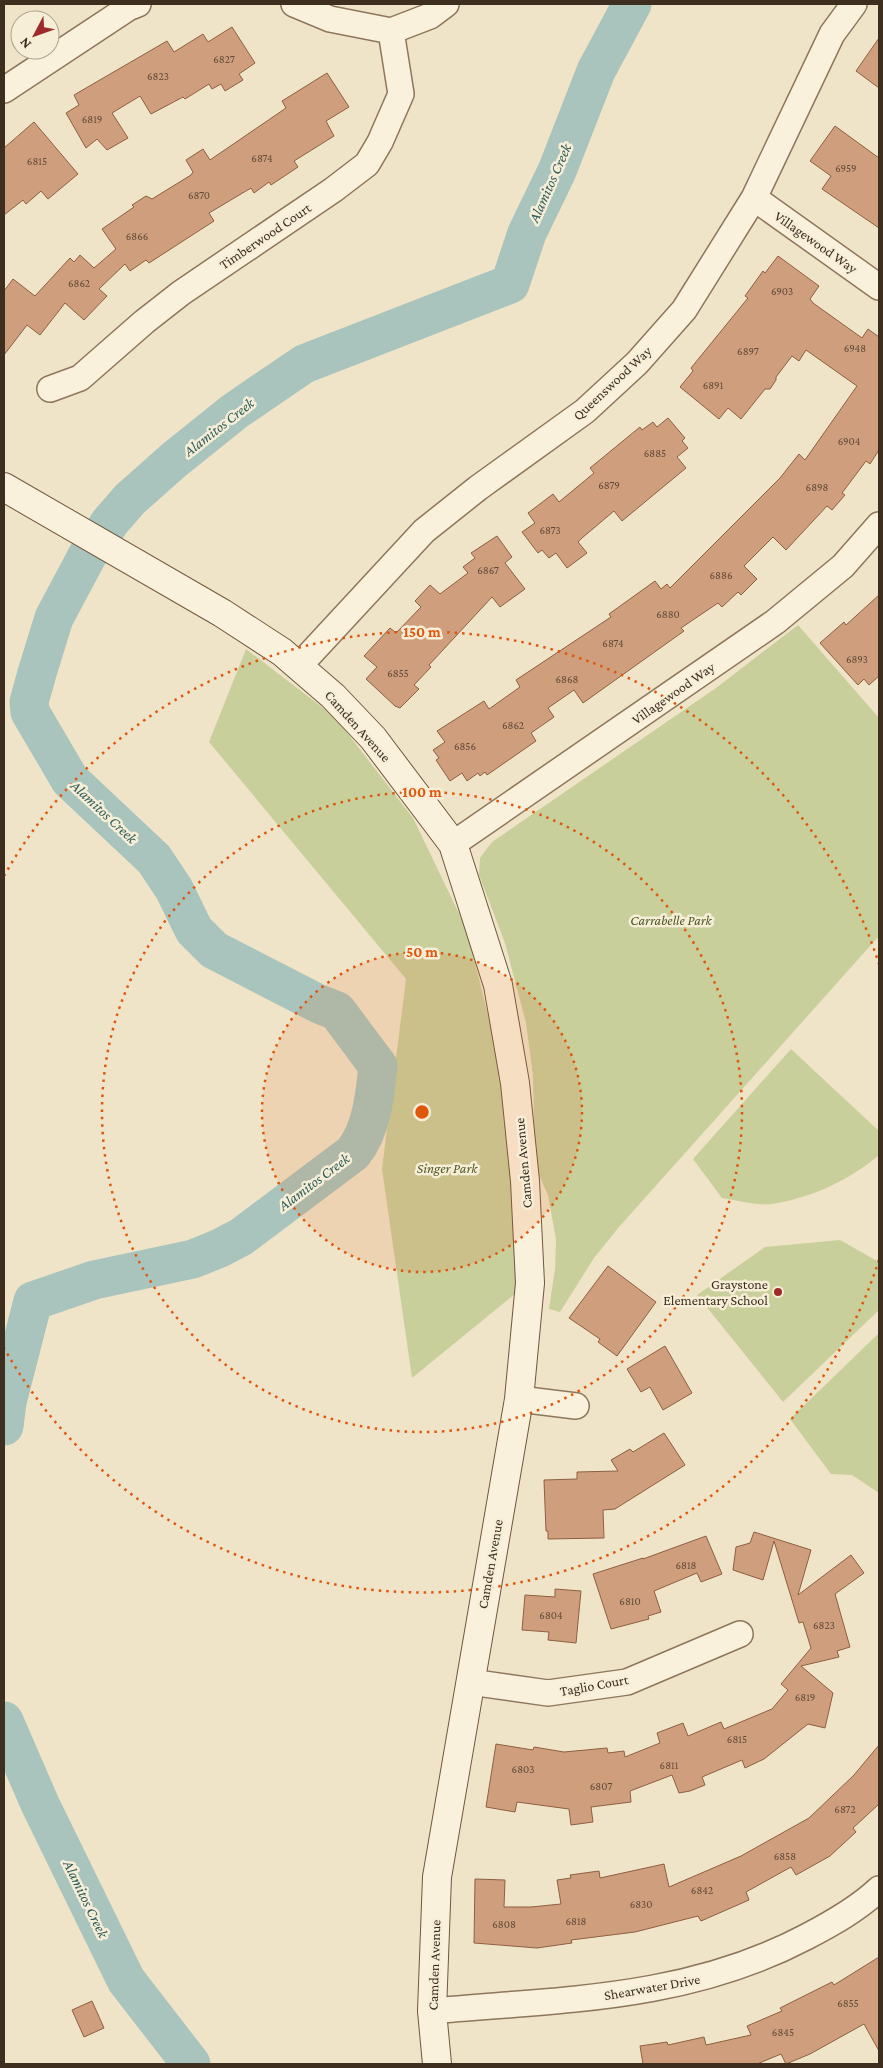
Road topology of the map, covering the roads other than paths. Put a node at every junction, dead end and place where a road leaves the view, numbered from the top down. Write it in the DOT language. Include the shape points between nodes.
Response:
graph roads {
  1 [pos="138,4"];
  2 [pos="294,4"];
  3 [pos="446,4"];
  4 [pos="854,4"];
  5 [pos="391,31"];
  6 [pos="4,90"];
  7 [pos="754,198"];
  8 [pos="879,286"];
  9 [pos="50,389"];
  10 [pos="4,487"];
  11 [pos="879,525"];
  12 [pos="299,666"];
  13 [pos="453,844"];
  14 [pos="519,1399"];
  15 [pos="576,1406"];
  16 [pos="740,1634"];
  17 [pos="470,1682"];
  18 [pos="879,1890"];
  19 [pos="432,2011"];
  20 [pos="437,2064"];
  1 -- 6 [label="street"];
  2 -- 5 [label="street" via="330,19"];
  3 -- 5 [label="street" via="430,16"];
  4 -- 7 [label="street, Queenswood Way" via="832,34"];
  5 -- 9 [label="street, Timberwood Court" via="401,94 367,164 181,293 80,378"];
  7 -- 8 [label="street, Villagewood Way"];
  7 -- 12 [label="street, Queenswood Way" via="684,310 637,364 585,411 424,531"];
  10 -- 12 [label="street, Camden Avenue" via="222,613"];
  11 -- 13 [label="street, Villagewood Way" via="843,566 775,622"];
  12 -- 13 [label="street, Camden Avenue" via="373,738"];
  13 -- 14 [label="street, Camden Avenue" via="498,985 516,1083 530,1283"];
  14 -- 15 [label="street"];
  14 -- 17 [label="street, Camden Avenue"];
  16 -- 17 [label="street, Taglio Court" via="627,1682 548,1693"];
  17 -- 19 [label="street, Camden Avenue" via="437,1877"];
  18 -- 19 [label="street, Shearwater Drive" via="827,1926 789,1946 739,1968 708,1977 667,1987 580,1998"];
  19 -- 20 [label="street, Camden Avenue"];
}
